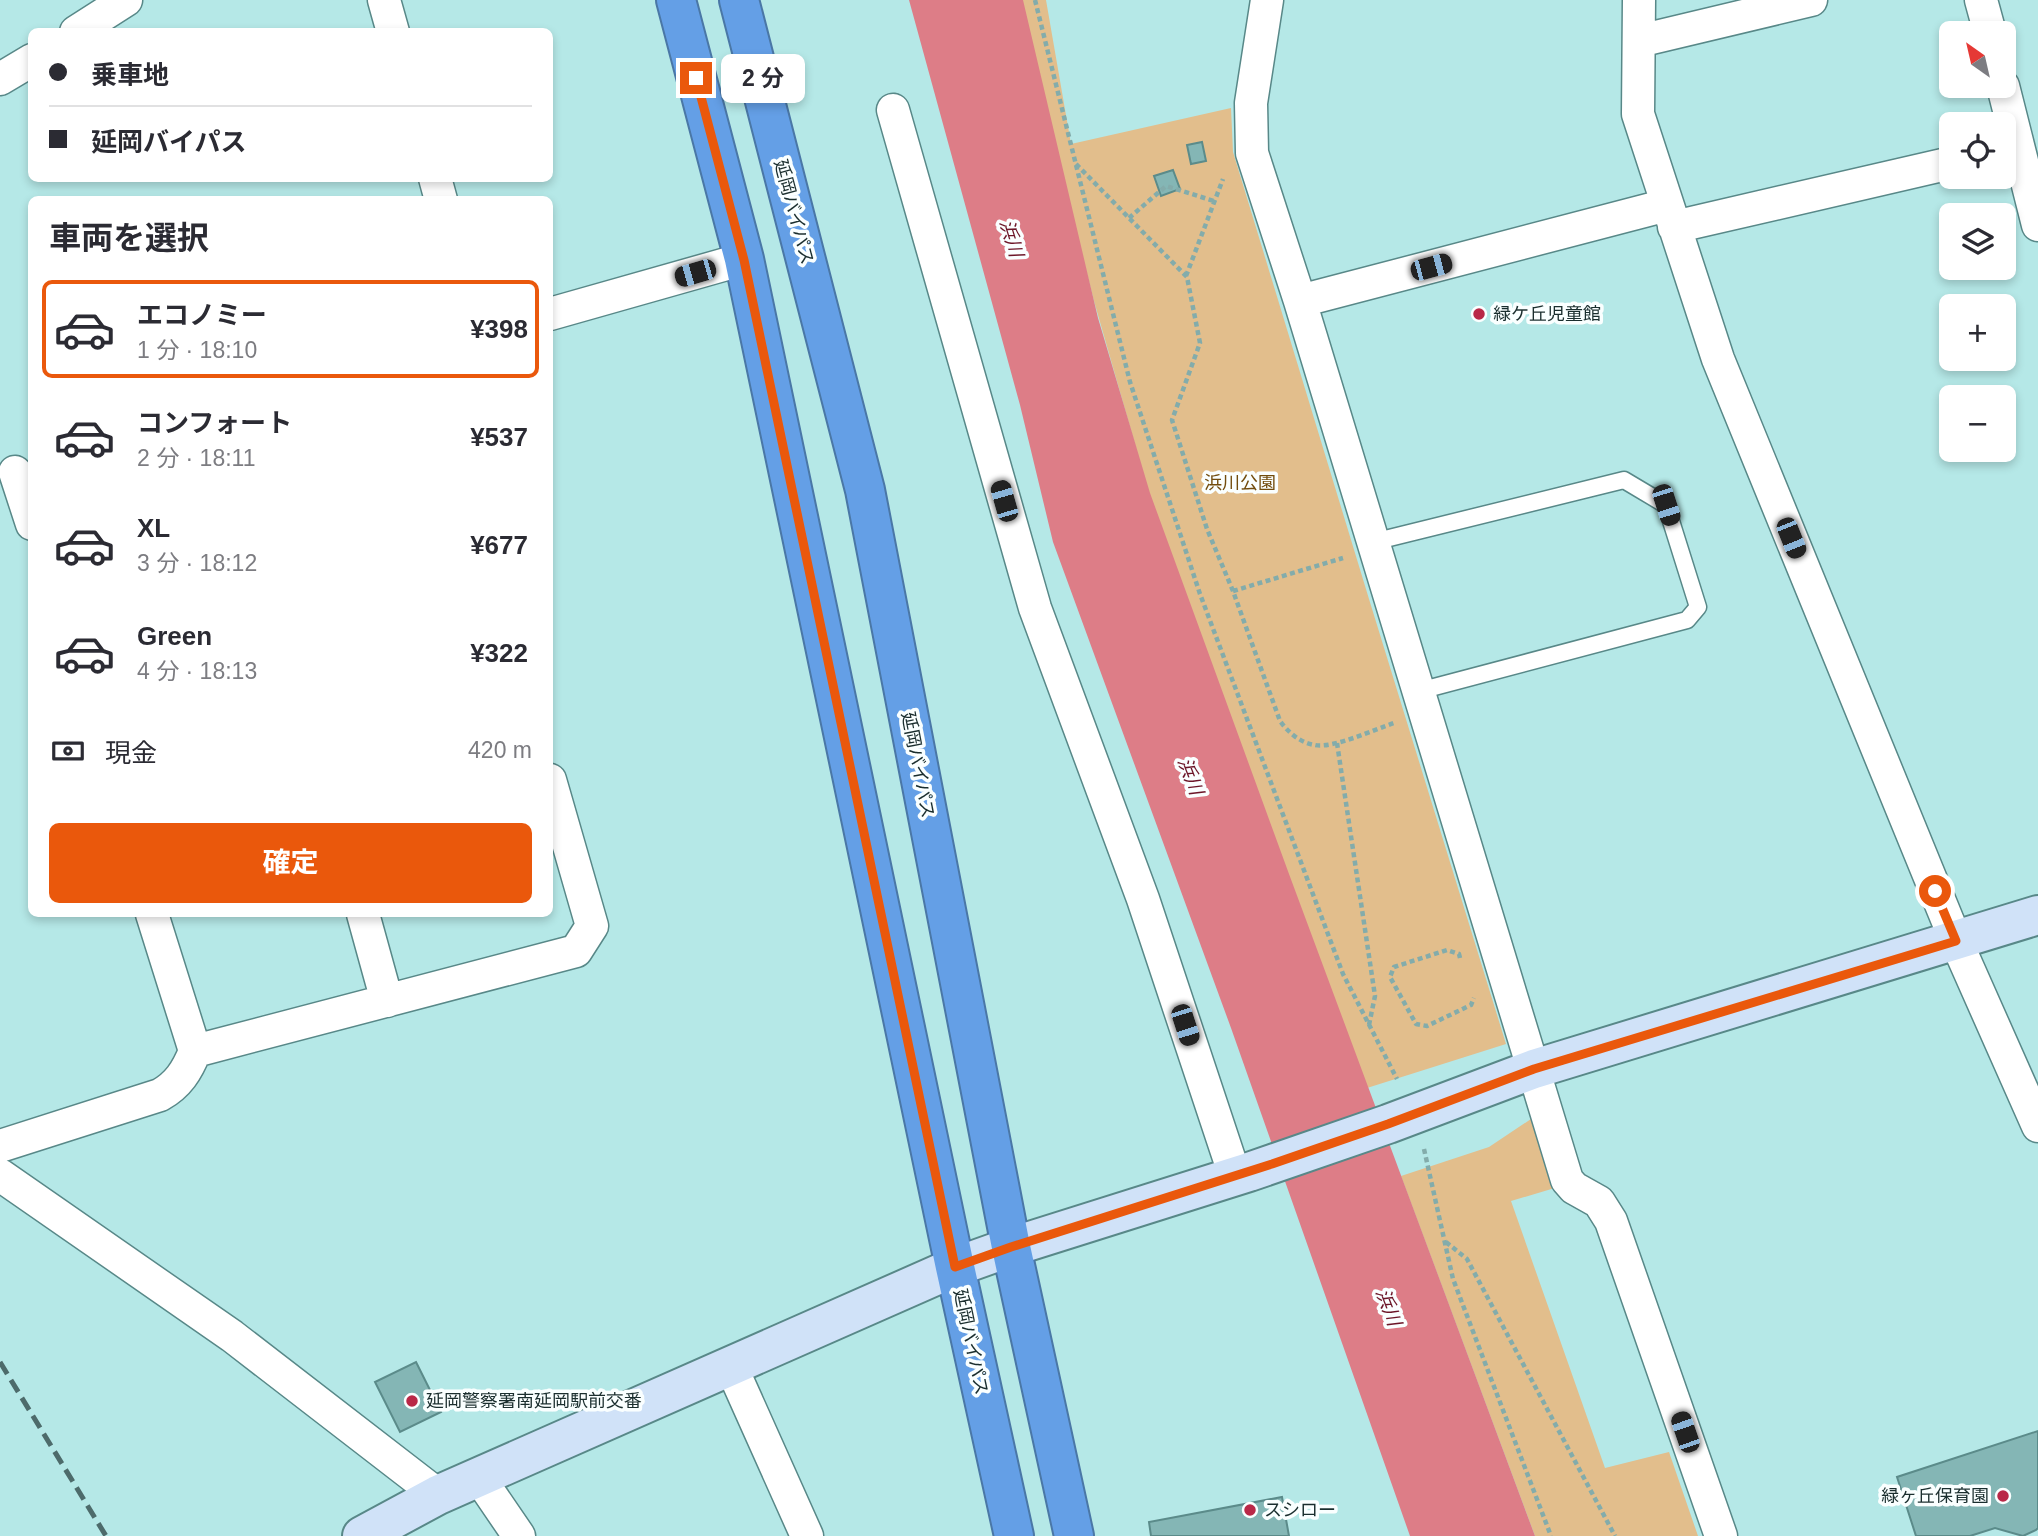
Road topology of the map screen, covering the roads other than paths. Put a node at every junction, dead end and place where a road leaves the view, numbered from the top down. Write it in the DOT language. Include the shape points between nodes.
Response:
graph roads {
  1 [pos="126,0"];
  2 [pos="384,0"];
  3 [pos="676,0"];
  4 [pos="739,0"];
  5 [pos="1267,0"];
  6 [pos="1639,0"];
  7 [pos="1811,0"];
  8 [pos="1981,0"];
  9 [pos="1987,21"];
  10 [pos="82,28"];
  11 [pos="392,28"];
  12 [pos="1639,41"];
  13 [pos="28,62"];
  14 [pos="0,79"];
  15 [pos="893,110"];
  16 [pos="2016,163"];
  17 [pos="1939,165"];
  18 [pos="1670,216"];
  19 [pos="2038,225"];
  20 [pos="744,260"];
  21 [pos="1300,301"];
  22 [pos="553,313"];
  23 [pos="15,472"];
  24 [pos="28,512"];
  25 [pos="1374,545"];
  26 [pos="1419,691"];
  27 [pos="553,790"];
  28 [pos="2038,915"];
  29 [pos="153,917"];
  30 [pos="364,917"];
  31 [pos="1956,941"];
  32 [pos="387,1001"];
  33 [pos="195,1051"];
  34 [pos="1534,1069"];
  35 [pos="2038,1126"];
  36 [pos="0,1146"];
  37 [pos="1242,1174"];
  38 [pos="0,1175"];
  39 [pos="1011,1247"];
  40 [pos="955,1267"];
  41 [pos="730,1364"];
  42 [pos="478,1476"];
  43 [pos="438,1494"];
  44 [pos="362,1536"];
  45 [pos="519,1536"];
  46 [pos="807,1536"];
  47 [pos="1014,1536"];
  48 [pos="1074,1536"];
  49 [pos="1721,1536"];
  1 -- 10 [label="street"];
  2 -- 11 [label="street"];
  3 -- 20 [label="highway, 延岡バイパス"];
  4 -- 39 [label="highway, 延岡バイパス" via="865,491"];
  5 -- 21 [label="street" via="1251,103 1252,153"];
  6 -- 12 [label="street"];
  7 -- 12 [label="street"];
  8 -- 9 [label="street"];
  12 -- 18 [label="street" via="1638,114"];
  13 -- 14 [label="street"];
  15 -- 37 [label="street" via="1035,608"];
  16 -- 19 [label="street"];
  17 -- 18 [label="street"];
  18 -- 21 [label="street"];
  18 -- 31 [label="street" via="1718,359"];
  20 -- 22 [label="street"];
  20 -- 40 [label="highway, 延岡バイパス"];
  21 -- 25 [label="street"];
  23 -- 24 [label="street"];
  25 -- 26 [label="street"];
  25 -- 26 [label="lane" via="1624,480 1666,505 1698,607 1687,620"];
  26 -- 34 [label="street"];
  27 -- 32 [label="street" via="592,926 576,951"];
  28 -- 31 [label="street"];
  29 -- 33 [label="street"];
  30 -- 32 [label="street"];
  31 -- 34 [label="street"];
  31 -- 35 [label="street"];
  32 -- 33 [label="street"];
  33 -- 36 [label="street" via="173,1088 160,1095"];
  34 -- 37 [label="street"];
  34 -- 49 [label="street" via="1567,1180 1599,1202 1611,1221"];
  37 -- 39 [label="street"];
  38 -- 43 [label="street" via="232,1336"];
  39 -- 40 [label="street"];
  39 -- 48 [label="highway, 延岡バイパス"];
  40 -- 41 [label="street"];
  40 -- 47 [label="highway, 延岡バイパス"];
  41 -- 42 [label="street"];
  41 -- 46 [label="street"];
  42 -- 43 [label="street"];
  42 -- 45 [label="street"];
  43 -- 44 [label="street"];
}
